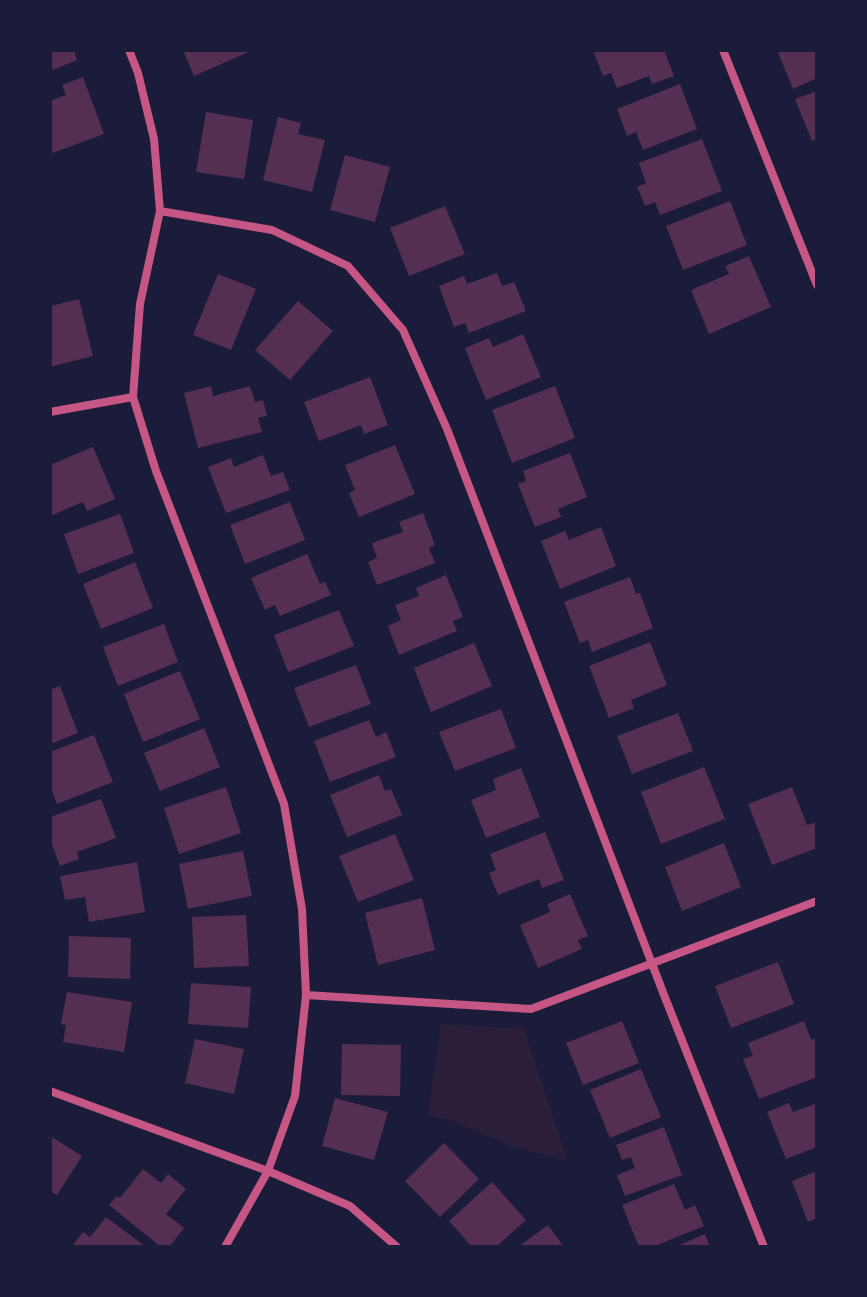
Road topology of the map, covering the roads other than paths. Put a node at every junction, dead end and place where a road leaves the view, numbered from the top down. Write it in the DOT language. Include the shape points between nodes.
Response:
graph roads {
  1 [pos="129,50"];
  2 [pos="723,50"];
  3 [pos="160,211"];
  4 [pos="817,285"];
  5 [pos="133,397"];
  6 [pos="50,412"];
  7 [pos="817,901"];
  8 [pos="652,963"];
  9 [pos="306,995"];
  10 [pos="50,1091"];
  11 [pos="268,1171"];
  12 [pos="225,1247"];
  13 [pos="397,1247"];
  14 [pos="764,1247"];
  1 -- 3 [label="street" via="154,139"];
  2 -- 4 [label="street"];
  3 -- 5 [label="street" via="140,304"];
  3 -- 8 [label="street" via="272,230 348,266 403,330 447,429"];
  5 -- 6 [label="street"];
  5 -- 9 [label="street" via="156,471 284,804 302,909"];
  7 -- 8 [label="street"];
  8 -- 9 [label="street" via="531,1009"];
  8 -- 14 [label="street"];
  9 -- 11 [label="street" via="295,1096"];
  10 -- 11 [label="street"];
  11 -- 12 [label="street"];
  11 -- 13 [label="street" via="350,1206"];
}
